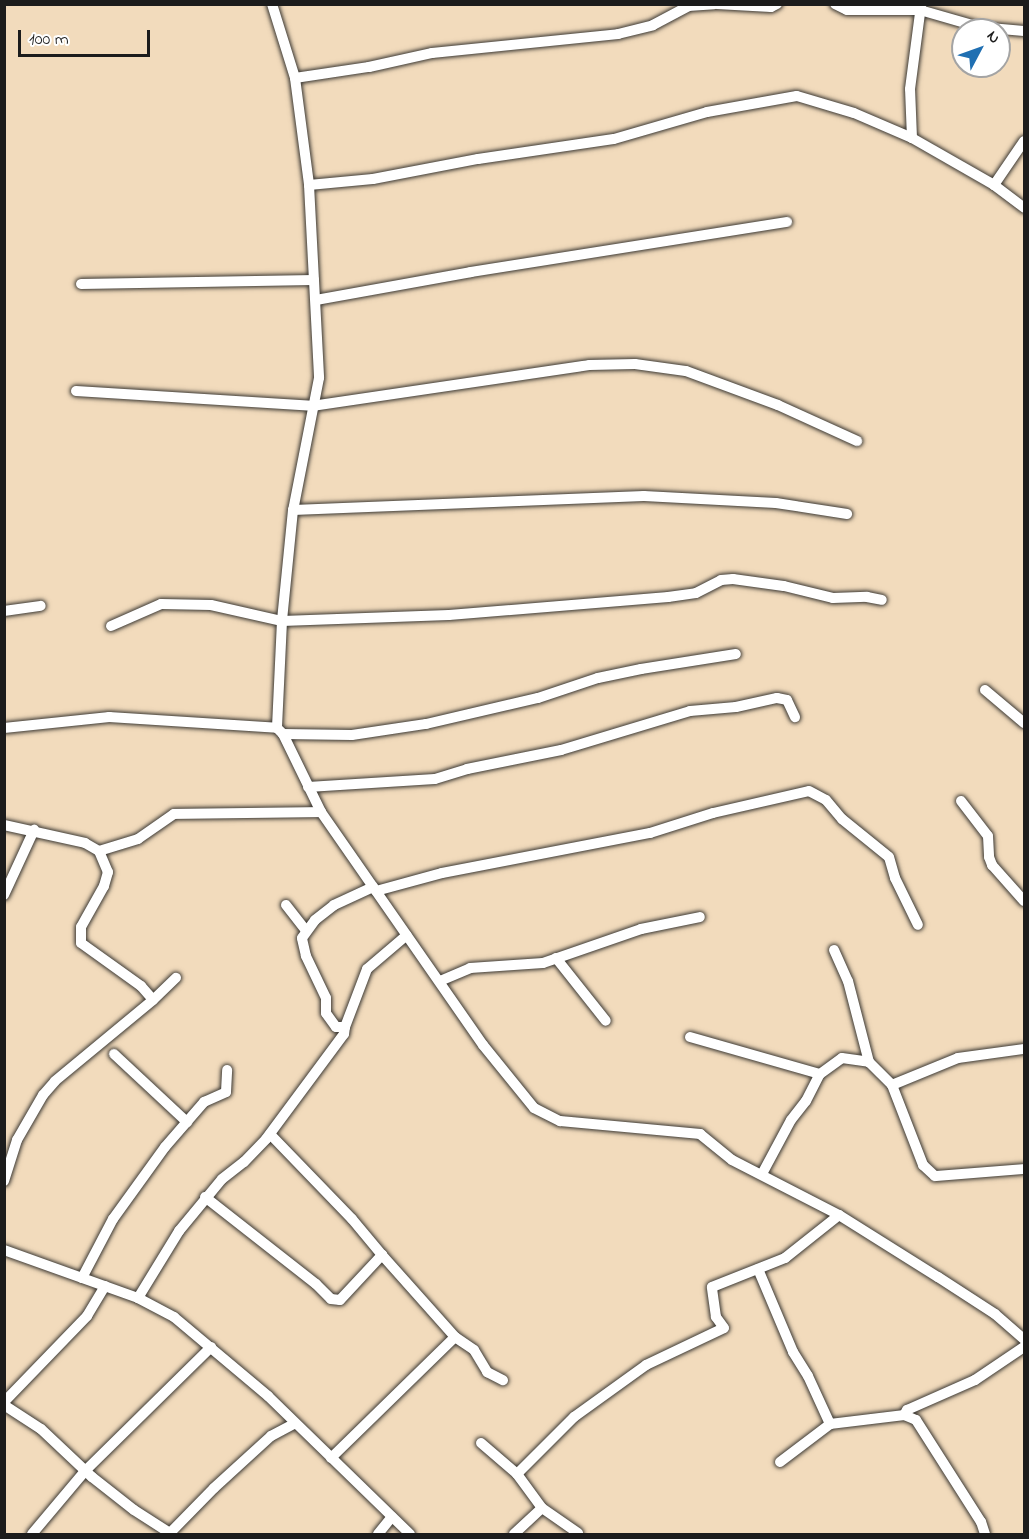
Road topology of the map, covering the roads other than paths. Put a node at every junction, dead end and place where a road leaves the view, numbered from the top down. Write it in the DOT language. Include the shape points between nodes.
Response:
graph roads {
  1 [pos="272,4"];
  2 [pos="716,4"];
  3 [pos="777,4"];
  4 [pos="835,4"];
  5 [pos="920,7"];
  6 [pos="1024,31"];
  7 [pos="295,78"];
  8 [pos="912,138"];
  9 [pos="1024,141"];
  10 [pos="309,185"];
  11 [pos="994,185"];
  12 [pos="1024,208"];
  13 [pos="787,222"];
  14 [pos="314,280"];
  15 [pos="81,284"];
  16 [pos="316,300"];
  17 [pos="76,391"];
  18 [pos="312,406"];
  19 [pos="857,441"];
  20 [pos="293,510"];
  21 [pos="847,514"];
  22 [pos="882,600"];
  23 [pos="40,606"];
  24 [pos="4,611"];
  25 [pos="282,621"];
  26 [pos="111,626"];
  27 [pos="736,654"];
  28 [pos="985,690"];
  29 [pos="795,717"];
  30 [pos="1024,723"];
  31 [pos="4,728"];
  32 [pos="280,731"];
  33 [pos="308,787"];
  34 [pos="961,801"];
  35 [pos="321,812"];
  36 [pos="4,825"];
  37 [pos="34,830"];
  38 [pos="99,851"];
  39 [pos="375,889"];
  40 [pos="4,894"];
  41 [pos="1024,901"];
  42 [pos="286,905"];
  43 [pos="700,917"];
  44 [pos="918,925"];
  45 [pos="306,932"];
  46 [pos="407,935"];
  47 [pos="834,950"];
  48 [pos="556,958"];
  49 [pos="176,978"];
  50 [pos="440,981"];
  51 [pos="153,1000"];
  52 [pos="606,1021"];
  53 [pos="345,1027"];
  54 [pos="690,1037"];
  55 [pos="1024,1049"];
  56 [pos="114,1054"];
  57 [pos="869,1062"];
  58 [pos="227,1070"];
  59 [pos="820,1074"];
  60 [pos="892,1085"];
  61 [pos="187,1122"];
  62 [pos="270,1134"];
  63 [pos="1024,1169"];
  64 [pos="762,1174"];
  65 [pos="4,1181"];
  66 [pos="206,1197"];
  67 [pos="838,1215"];
  68 [pos="4,1250"];
  69 [pos="382,1255"];
  70 [pos="758,1269"];
  71 [pos="82,1278"];
  72 [pos="105,1286"];
  73 [pos="138,1298"];
  74 [pos="455,1337"];
  75 [pos="1024,1340"];
  76 [pos="212,1347"];
  77 [pos="1024,1347"];
  78 [pos="503,1380"];
  79 [pos="4,1403"];
  80 [pos="904,1415"];
  81 [pos="295,1423"];
  82 [pos="830,1424"];
  83 [pos="481,1443"];
  84 [pos="331,1458"];
  85 [pos="780,1462"];
  86 [pos="86,1471"];
  87 [pos="517,1474"];
  88 [pos="542,1508"];
  89 [pos="392,1517"];
  90 [pos="578,1533"];
  91 [pos="33,1534"];
  92 [pos="170,1534"];
  93 [pos="378,1534"];
  94 [pos="410,1534"];
  95 [pos="514,1534"];
  96 [pos="985,1534"];
  1 -- 7 [label="street"];
  2 -- 3 [label="street"];
  2 -- 7 [label="street" via="688,6 653,25 618,34 432,53"];
  4 -- 5 [label="street" via="847,10"];
  5 -- 6 [label="street" via="979,27"];
  5 -- 8 [label="street" via="910,89"];
  7 -- 10 [label="street"];
  8 -- 10 [label="street" via="854,112 797,96 707,112 614,140 373,179"];
  8 -- 11 [label="street"];
  9 -- 11 [label="street"];
  10 -- 14 [label="street"];
  11 -- 12 [label="street"];
  13 -- 16 [label="street"];
  14 -- 15 [label="street"];
  14 -- 16 [label="street"];
  16 -- 18 [label="street" via="319,378"];
  17 -- 18 [label="street"];
  18 -- 19 [label="street" via="589,365 635,364 686,371 778,405"];
  18 -- 20 [label="street"];
  20 -- 21 [label="street" via="644,496 776,502"];
  20 -- 25 [label="street"];
  22 -- 25 [label="street" via="832,598 733,579 721,580 696,593 668,597 449,615"];
  23 -- 24 [label="street"];
  25 -- 26 [label="street" via="211,605 161,604"];
  25 -- 32 [label="street"];
  27 -- 32 [label="street" via="630,671 426,724 352,735"];
  28 -- 30 [label="street"];
  29 -- 33 [label="street" via="787,700 777,698 690,711 561,750 435,779"];
  31 -- 32 [label="street" via="109,717"];
  32 -- 33 [label="street"];
  33 -- 35 [label="street"];
  34 -- 41 [label="street" via="988,836 992,866"];
  35 -- 38 [label="street" via="174,814 138,838"];
  35 -- 39 [label="street"];
  36 -- 37 [label="street"];
  37 -- 38 [label="street" via="85,843"];
  37 -- 40 [label="street"];
  38 -- 51 [label="street" via="108,872 81,927 81,943 141,986"];
  39 -- 44 [label="street" via="650,833 713,813 809,791 826,800 842,819 889,857"];
  39 -- 45 [label="street" via="334,904"];
  39 -- 46 [label="street"];
  42 -- 45 [label="street"];
  43 -- 48 [label="street" via="641,929"];
  45 -- 53 [label="street" via="303,946 326,998 326,1013 336,1027"];
  46 -- 50 [label="street"];
  46 -- 53 [label="street" via="367,969"];
  47 -- 57 [label="street" via="848,981"];
  48 -- 50 [label="street" via="531,966 470,969"];
  48 -- 52 [label="street"];
  49 -- 51 [label="street"];
  50 -- 64 [label="street" via="490,1054 534,1108 569,1123 700,1134 732,1160"];
  51 -- 65 [label="street" via="80,1057 43,1095 17,1140"];
  53 -- 62 [label="street" via="335,1049"];
  54 -- 59 [label="street"];
  55 -- 60 [label="street" via="958,1058"];
  56 -- 61 [label="street"];
  57 -- 59 [label="street" via="842,1058"];
  57 -- 60 [label="street"];
  58 -- 61 [label="street" via="226,1092 204,1102"];
  59 -- 64 [label="street"];
  60 -- 63 [label="street" via="923,1165 935,1176"];
  61 -- 71 [label="street" via="113,1219"];
  62 -- 66 [label="street"];
  62 -- 69 [label="street"];
  64 -- 67 [label="street"];
  66 -- 69 [label="street" via="332,1299 340,1300"];
  66 -- 73 [label="street" via="179,1231"];
  67 -- 70 [label="street" via="785,1258"];
  67 -- 75 [label="street" via="994,1314"];
  68 -- 71 [label="street"];
  69 -- 74 [label="street"];
  70 -- 82 [label="street" via="793,1352"];
  70 -- 87 [label="street" via="712,1287 716,1317 724,1329 646,1365 574,1417"];
  71 -- 72 [label="street"];
  72 -- 73 [label="street"];
  72 -- 79 [label="street" via="81,1323"];
  73 -- 76 [label="street" via="174,1317"];
  74 -- 78 [label="street" via="474,1350 487,1372"];
  74 -- 84 [label="street"];
  76 -- 81 [label="street"];
  76 -- 86 [label="street"];
  77 -- 80 [label="street" via="999,1366 907,1410"];
  79 -- 86 [label="street" via="41,1429"];
  80 -- 82 [label="street"];
  80 -- 96 [label="street" via="916,1420"];
  81 -- 84 [label="street"];
  81 -- 92 [label="street" via="254,1450"];
  82 -- 85 [label="street"];
  83 -- 87 [label="street"];
  84 -- 89 [label="street"];
  86 -- 91 [label="street"];
  86 -- 92 [label="street"];
  87 -- 88 [label="street"];
  88 -- 90 [label="street"];
  88 -- 95 [label="street"];
  89 -- 93 [label="street"];
  89 -- 94 [label="street"];
}
